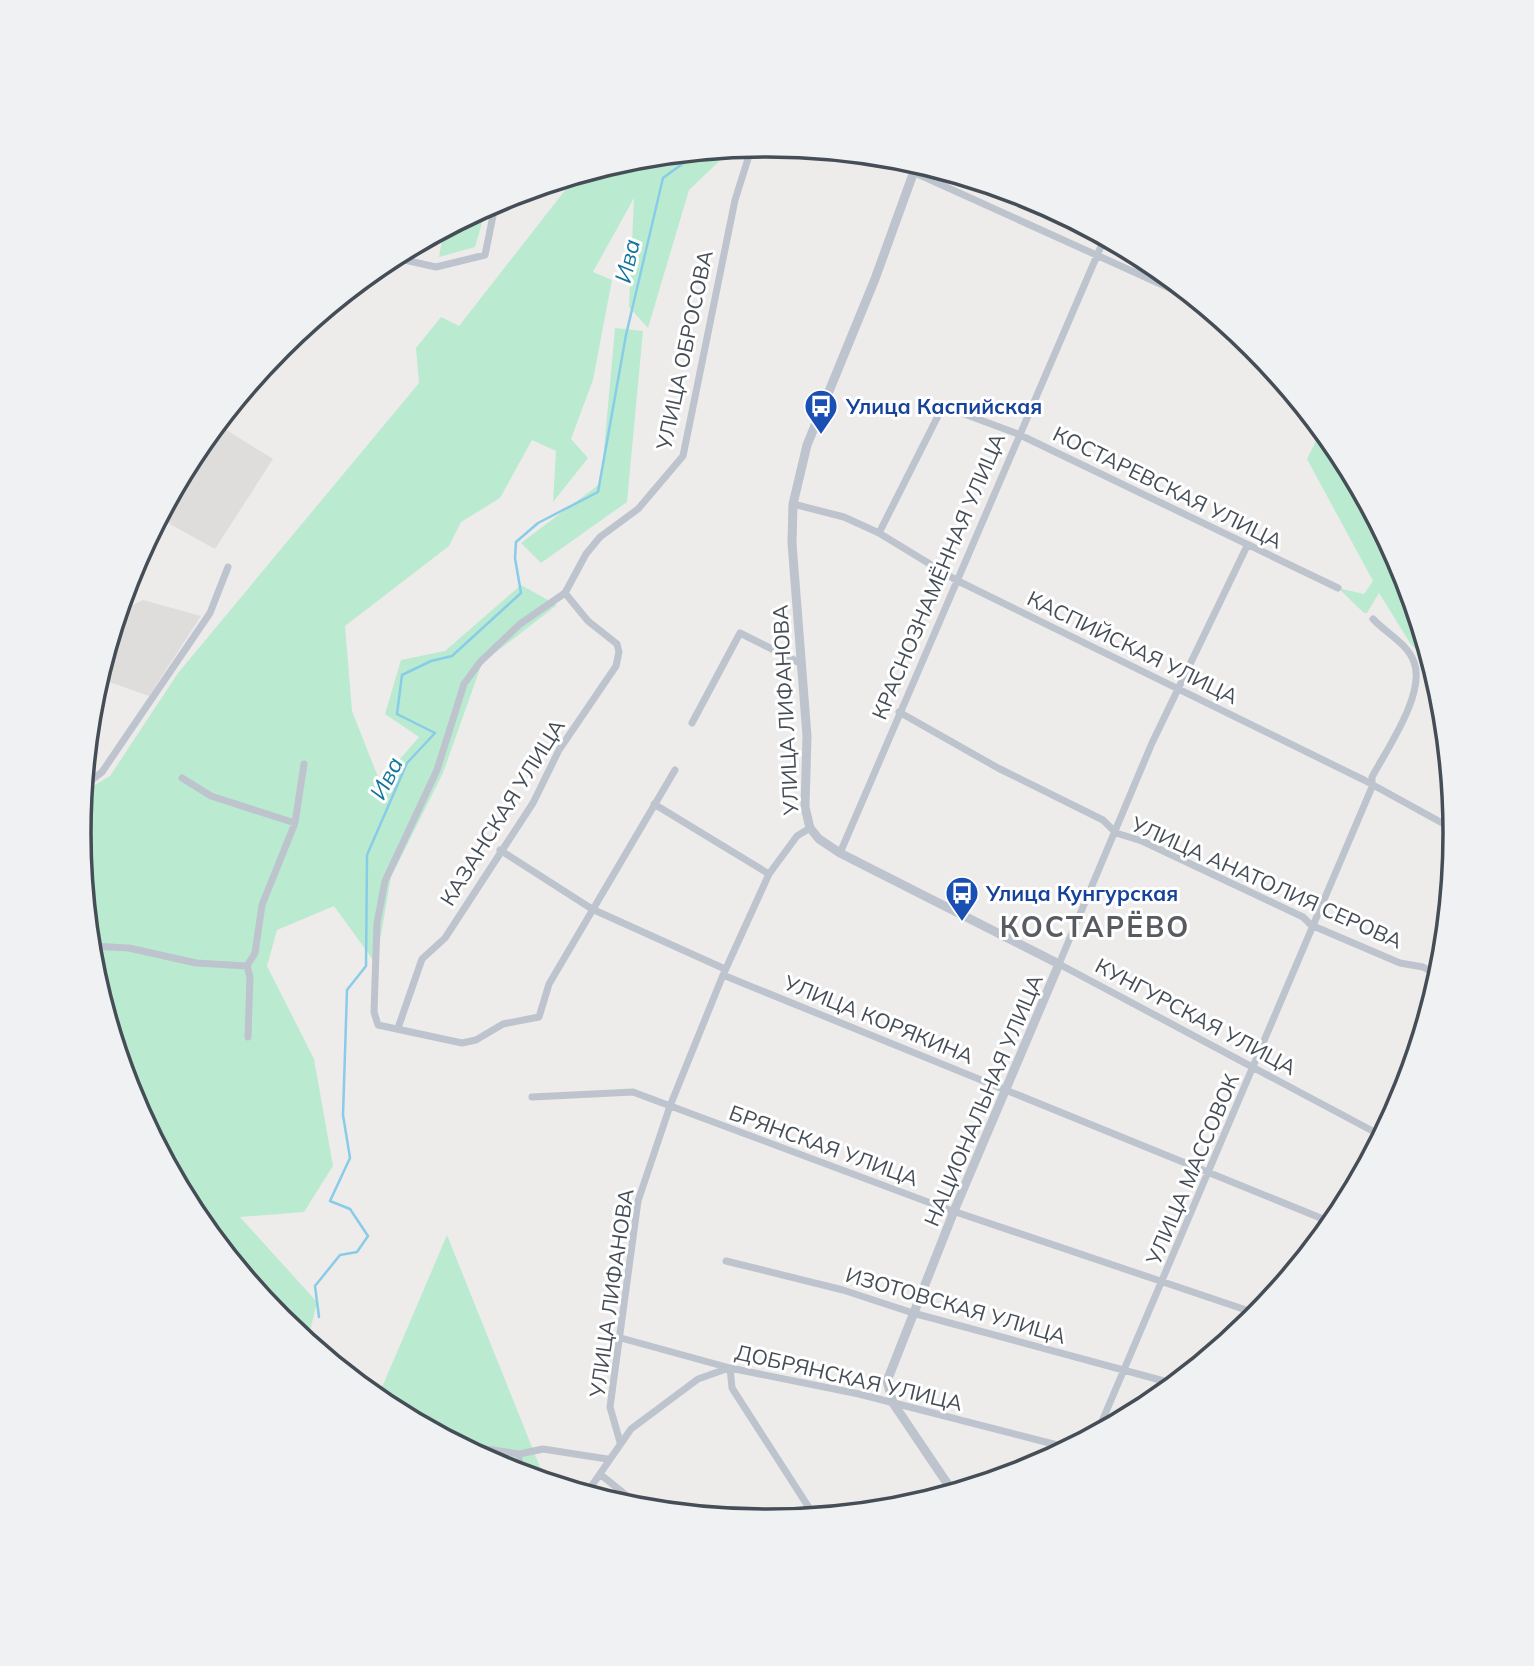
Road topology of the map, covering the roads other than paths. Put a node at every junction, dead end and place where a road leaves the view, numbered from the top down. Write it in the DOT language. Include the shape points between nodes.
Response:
graph roads {
  1 [pos="748,157"];
  2 [pos="913,173"];
  3 [pos="943,180"];
  4 [pos="493,215"];
  5 [pos="1101,246"];
  6 [pos="1098,254"];
  7 [pos="408,261"];
  8 [pos="1159,283"];
  9 [pos="1018,433"];
  10 [pos="793,504"];
  11 [pos="879,533"];
  12 [pos="1247,546"];
  13 [pos="228,567"];
  14 [pos="956,580"];
  15 [pos="1338,588"];
  16 [pos="565,593"];
  17 [pos="1373,619"];
  18 [pos="802,664"];
  19 [pos="1177,688"];
  20 [pos="899,712"];
  21 [pos="692,723"];
  22 [pos="304,764"];
  23 [pos="675,770"];
  24 [pos="182,778"];
  25 [pos="93,779"];
  26 [pos="1372,787"];
  27 [pos="654,804"];
  28 [pos="295,824"];
  29 [pos="1443,824"];
  30 [pos="810,828"];
  31 [pos="1116,833"];
  32 [pos="500,850"];
  33 [pos="840,853"];
  34 [pos="769,874"];
  35 [pos="592,909"];
  36 [pos="1311,925"];
  37 [pos="101,947"];
  38 [pos="1059,964"];
  39 [pos="247,966"];
  40 [pos="1429,970"];
  41 [pos="724,972"];
  42 [pos="398,1028"];
  43 [pos="248,1037"];
  44 [pos="1254,1067"];
  45 [pos="1005,1088"];
  46 [pos="531,1097"];
  47 [pos="670,1106"];
  48 [pos="1373,1131"];
  49 [pos="1208,1172"];
  50 [pos="954,1210"];
  51 [pos="1322,1219"];
  52 [pos="726,1261"];
  53 [pos="1162,1282"];
  54 [pos="1246,1310"];
  55 [pos="913,1313"];
  56 [pos="621,1338"];
  57 [pos="730,1368"];
  58 [pos="1126,1370"];
  59 [pos="1163,1381"];
  60 [pos="893,1403"];
  61 [pos="1104,1419"];
  62 [pos="620,1442"];
  63 [pos="1055,1444"];
  64 [pos="491,1450"];
  65 [pos="519,1454"];
  66 [pos="607,1459"];
  67 [pos="519,1462"];
  68 [pos="600,1474"];
  69 [pos="948,1484"];
  70 [pos="592,1486"];
  71 [pos="624,1493"];
  72 [pos="809,1508"];
  1 -- 16 [label="street, УЛИЦА ОБРОСОВА" via="735,200 683,456 638,509 600,537"];
  2 -- 10 [label="street, УЛИЦА ЛИФАНОВА" via="807,445"];
  3 -- 6 [label="street"];
  4 -- 7 [label="street" via="485,255 436,267"];
  5 -- 6 [label="street, КРАСНОЗНАМЁННАЯ УЛИЦА"];
  6 -- 8 [label="street"];
  6 -- 9 [label="street, КРАСНОЗНАМЁННАЯ УЛИЦА"];
  9 -- 11 [label="street, КОСТАРЕВСКАЯ УЛИЦА" via="943,406"];
  9 -- 12 [label="street, КОСТАРЕВСКАЯ УЛИЦА"];
  9 -- 14 [label="street, КРАСНОЗНАМЁННАЯ УЛИЦА"];
  10 -- 11 [label="street, КАСПИЙСКАЯ УЛИЦА" via="844,517"];
  10 -- 18 [label="street, УЛИЦА ЛИФАНОВА"];
  11 -- 14 [label="street, КАСПИЙСКАЯ УЛИЦА"];
  12 -- 15 [label="street, КОСТАРЕВСКАЯ УЛИЦА"];
  12 -- 19 [label="street, НАЦИОНАЛЬНАЯ УЛИЦА"];
  13 -- 25 [label="street" via="210,613"];
  14 -- 19 [label="street, КАСПИЙСКАЯ УЛИЦА"];
  14 -- 20 [label="street, КРАСНОЗНАМЁННАЯ УЛИЦА"];
  16 -- 32 [label="street, КАЗАНСКАЯ УЛИЦА" via="588,621 617,644 616,667 559,750 533,803"];
  16 -- 42 [label="street, УЛИЦА ОБРОСОВА" via="520,624 464,684 437,770 385,881 377,922 373,1012 378,1025"];
  17 -- 26 [label="street, УЛИЦА МАССОВОК" via="1402,644 1414,663 1416,686 1372,777"];
  18 -- 21 [label="street" via="740,633"];
  18 -- 30 [label="street, УЛИЦА ЛИФАНОВА" via="807,736 804,807"];
  19 -- 26 [label="street, КАСПИЙСКАЯ УЛИЦА"];
  19 -- 31 [label="street, НАЦИОНАЛЬНАЯ УЛИЦА"];
  20 -- 31 [label="street, УЛИЦА АНАТОЛИЯ СЕРОВА" via="1102,820"];
  20 -- 33 [label="street, КРАСНОЗНАМЁННАЯ УЛИЦА"];
  22 -- 28 [label="street"];
  23 -- 27 [label="street"];
  24 -- 28 [label="street" via="211,796"];
  26 -- 29 [label="street, КАСПИЙСКАЯ УЛИЦА"];
  26 -- 36 [label="street, УЛИЦА МАССОВОК"];
  27 -- 34 [label="street"];
  27 -- 35 [label="street"];
  28 -- 39 [label="street" via="262,905 255,953"];
  30 -- 33 [label="street, КУНГУРСКАЯ УЛИЦА"];
  30 -- 34 [label="street, УЛИЦА ЛИФАНОВА" via="797,836"];
  31 -- 36 [label="street, УЛИЦА АНАТОЛИЯ СЕРОВА" via="1304,917"];
  31 -- 38 [label="street, НАЦИОНАЛЬНАЯ УЛИЦА"];
  32 -- 35 [label="street, УЛИЦА КОРЯКИНА"];
  32 -- 42 [label="street, КАЗАНСКАЯ УЛИЦА" via="445,938 422,960"];
  33 -- 38 [label="street, КУНГУРСКАЯ УЛИЦА"];
  34 -- 41 [label="street, УЛИЦА ЛИФАНОВА"];
  35 -- 41 [label="street, УЛИЦА КОРЯКИНА"];
  35 -- 42 [label="street" via="549,984 539,1017 503,1024 461,1043"];
  36 -- 40 [label="street, УЛИЦА АНАТОЛИЯ СЕРОВА" via="1400,963"];
  36 -- 44 [label="street, УЛИЦА МАССОВОК"];
  37 -- 39 [label="street" via="196,963"];
  38 -- 44 [label="street, КУНГУРСКАЯ УЛИЦА"];
  38 -- 45 [label="street, НАЦИОНАЛЬНАЯ УЛИЦА"];
  39 -- 43 [label="street"];
  41 -- 45 [label="street, УЛИЦА КОРЯКИНА"];
  41 -- 47 [label="street, УЛИЦА ЛИФАНОВА"];
  44 -- 48 [label="street, КУНГУРСКАЯ УЛИЦА"];
  44 -- 49 [label="street, УЛИЦА МАССОВОК"];
  45 -- 49 [label="street, УЛИЦА КОРЯКИНА"];
  45 -- 50 [label="street, НАЦИОНАЛЬНАЯ УЛИЦА"];
  46 -- 47 [label="street, БРЯНСКАЯ УЛИЦА" via="632,1092"];
  47 -- 50 [label="street, БРЯНСКАЯ УЛИЦА"];
  47 -- 56 [label="street, УЛИЦА ЛИФАНОВА" via="638,1201"];
  49 -- 51 [label="street, УЛИЦА КОРЯКИНА"];
  49 -- 53 [label="street, УЛИЦА МАССОВОК"];
  50 -- 53 [label="street, БРЯНСКАЯ УЛИЦА"];
  50 -- 55 [label="street, НАЦИОНАЛЬНАЯ УЛИЦА"];
  52 -- 55 [label="street, ИЗОТОВСКАЯ УЛИЦА" via="844,1290"];
  53 -- 54 [label="street, БРЯНСКАЯ УЛИЦА"];
  53 -- 58 [label="street, УЛИЦА МАССОВОК"];
  55 -- 58 [label="street, ИЗОТОВСКАЯ УЛИЦА"];
  55 -- 60 [label="street, НАЦИОНАЛЬНАЯ УЛИЦА" via="887,1381"];
  56 -- 57 [label="street, ДОБРЯНСКАЯ УЛИЦА"];
  56 -- 62 [label="street, УЛИЦА ЛИФАНОВА" via="610,1406"];
  57 -- 60 [label="street, ДОБРЯНСКАЯ УЛИЦА"];
  57 -- 62 [label="street" via="698,1379"];
  57 -- 72 [label="street" via="732,1388"];
  58 -- 59 [label="street, ИЗОТОВСКАЯ УЛИЦА"];
  58 -- 61 [label="street, УЛИЦА МАССОВОК"];
  60 -- 63 [label="street, ДОБРЯНСКАЯ УЛИЦА"];
  60 -- 69 [label="street"];
  62 -- 66 [label="street"];
  64 -- 65 [label="street"];
  65 -- 66 [label="street" via="542,1449"];
  65 -- 67 [label="street"];
  66 -- 68 [label="street"];
  68 -- 70 [label="street"];
  68 -- 71 [label="street"];
}
